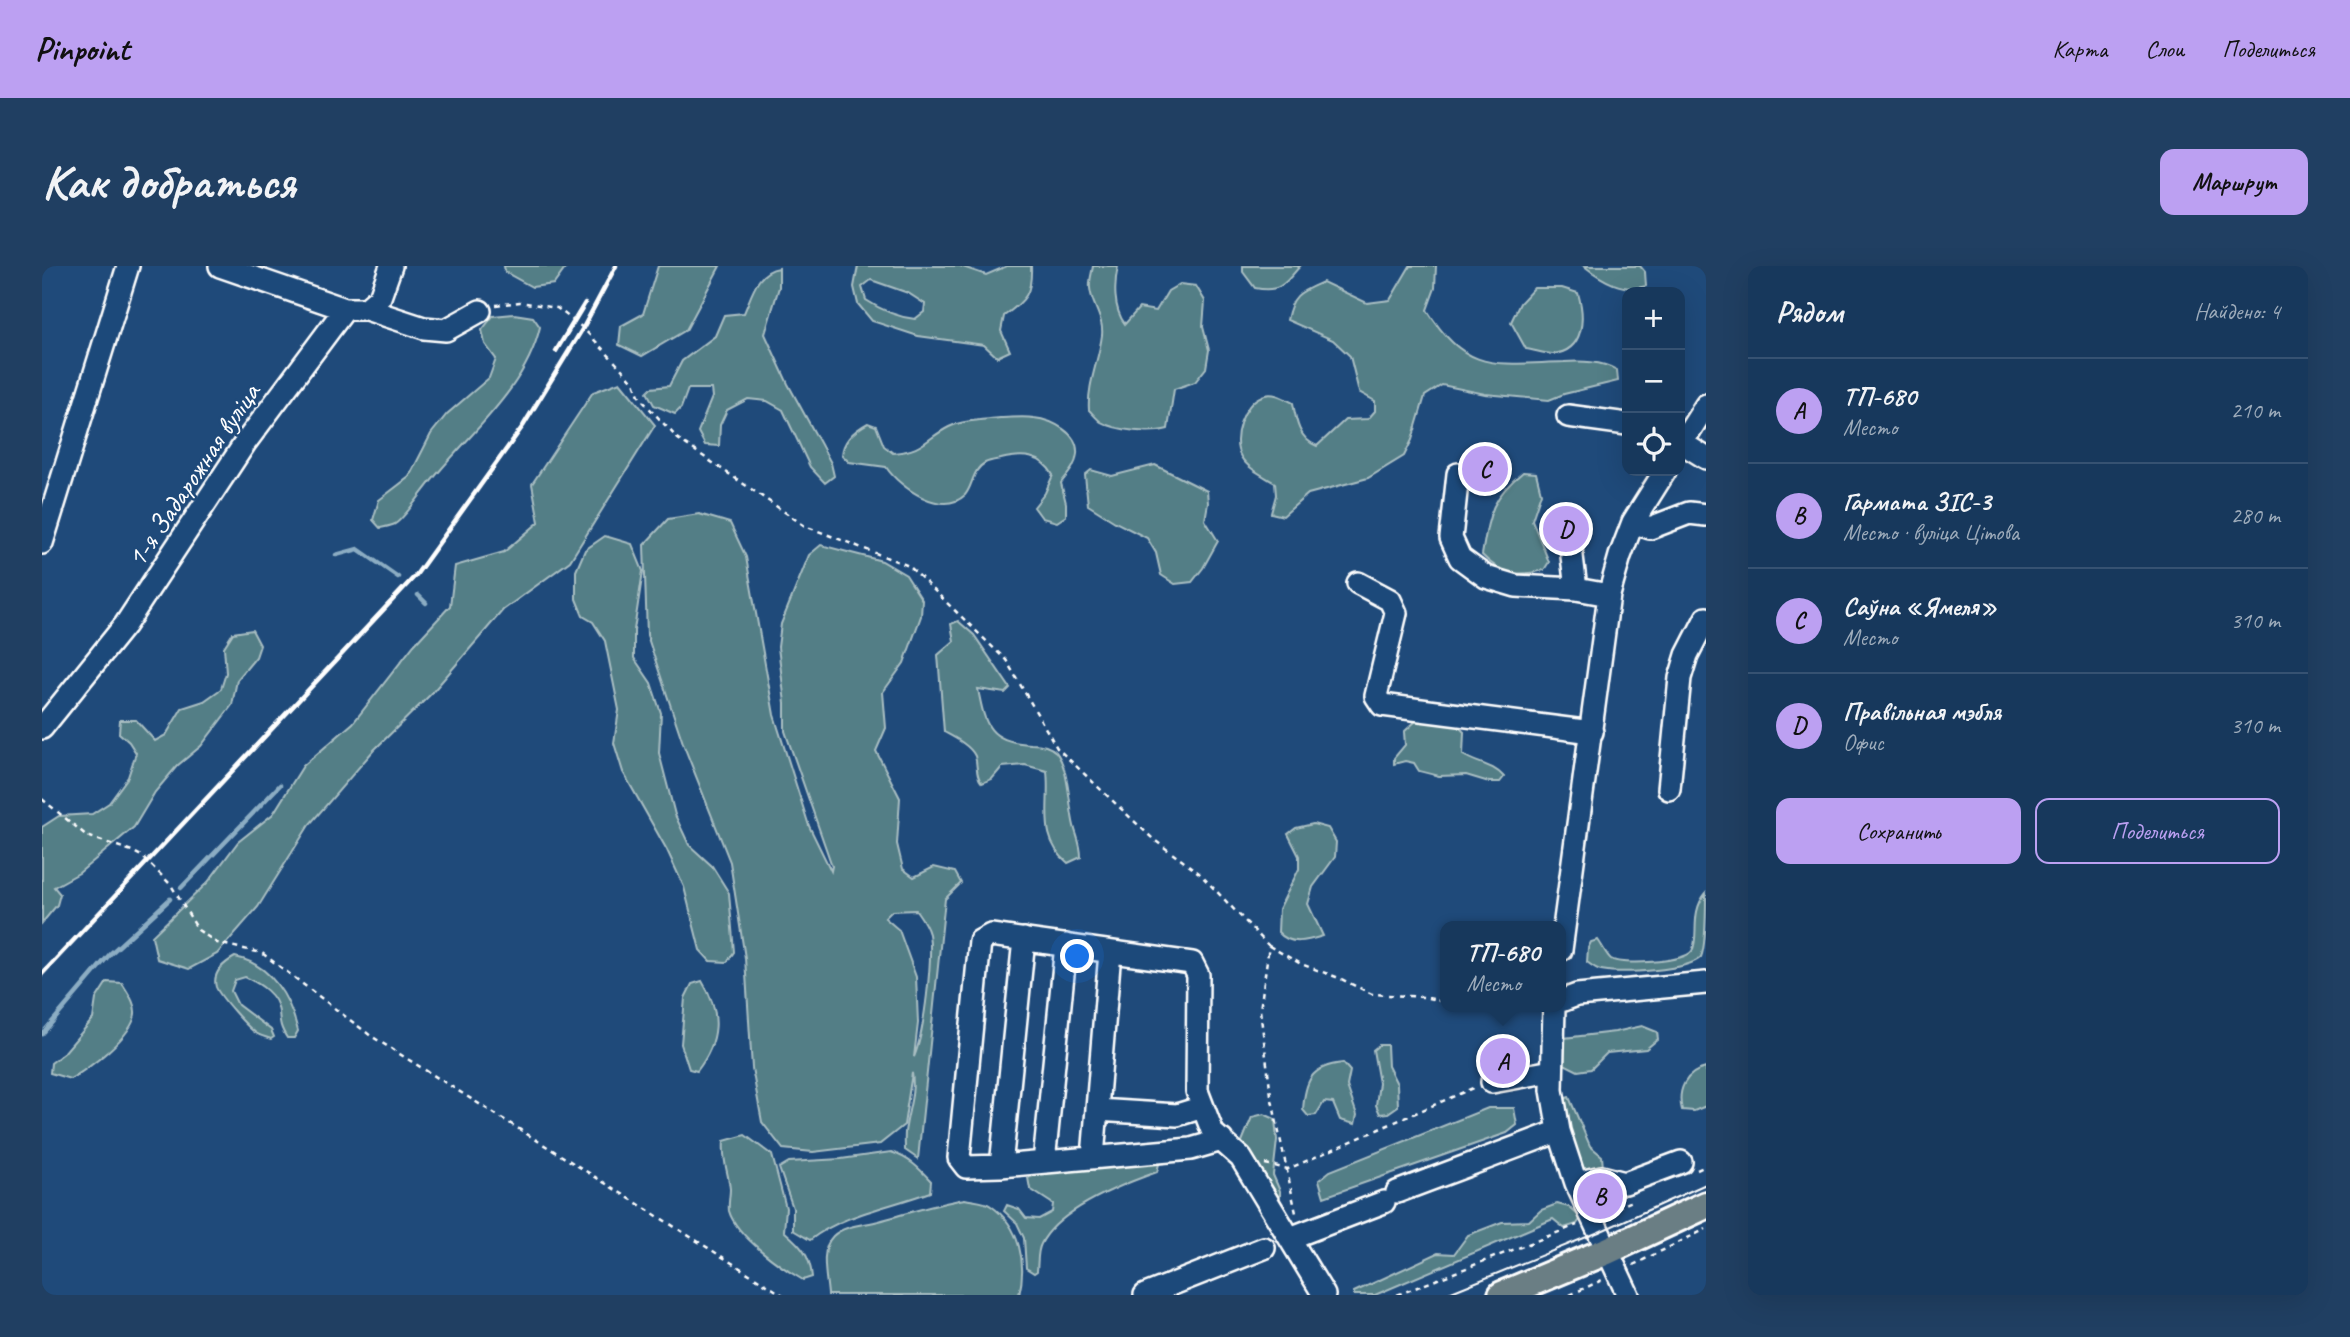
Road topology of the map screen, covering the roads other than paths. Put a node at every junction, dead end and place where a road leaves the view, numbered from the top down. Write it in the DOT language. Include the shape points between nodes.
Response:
graph roads {
  1 [pos="128,266"];
  2 [pos="220,266"];
  3 [pos="391,266"];
  4 [pos="256,272"];
  5 [pos="355,309"];
  6 [pos="480,311"];
  7 [pos="1706,405"];
  8 [pos="1568,415"];
  9 [pos="1622,424"];
  10 [pos="1685,438"];
  11 [pos="1685,446"];
  12 [pos="1706,458"];
  13 [pos="1458,474"];
  14 [pos="1662,476"];
  15 [pos="1706,514"];
  16 [pos="1633,522"];
  17 [pos="42,543"];
  18 [pos="1571,548"];
  19 [pos="1358,583"];
  20 [pos="1576,589"];
  21 [pos="1609,595"];
  22 [pos="1706,618"];
  23 [pos="42,728"];
  24 [pos="1592,732"];
  25 [pos="1669,789"];
  26 [pos="1564,921"];
  27 [pos="1024,939"];
  28 [pos="1066,945"];
  29 [pos="1110,952"];
  30 [pos="1705,984"];
  31 [pos="1566,1001"];
  32 [pos="1556,1012"];
  33 [pos="1552,1071"];
  34 [pos="1492,1082"];
  35 [pos="1203,1107"];
  36 [pos="1097,1110"];
  37 [pos="1559,1131"];
  38 [pos="1222,1140"];
  39 [pos="1093,1157"];
  40 [pos="1044,1162"];
  41 [pos="1001,1166"];
  42 [pos="1687,1167"];
  43 [pos="1576,1183"];
  44 [pos="1706,1205"];
  45 [pos="1290,1238"];
  46 [pos="1264,1248"];
  47 [pos="1613,1262"];
  48 [pos="1145,1295"];
  49 [pos="1324,1295"];
  50 [pos="1502,1295"];
  51 [pos="1628,1295"];
  1 -- 17 [label="street"];
  2 -- 4 [label="street"];
  3 -- 5 [label="street, 1-я Задарожная вуліца" via="380,297"];
  4 -- 5 [label="street"];
  5 -- 6 [label="street" via="446,330"];
  5 -- 23 [label="street, 1-я Задарожная вуліца" via="245,443 125,625"];
  7 -- 10 [label="street"];
  8 -- 9 [label="street"];
  11 -- 12 [label="street"];
  13 -- 20 [label="street" via="1451,538 1460,558 1486,577 1516,586"];
  14 -- 16 [label="street"];
  15 -- 16 [label="street" via="1689,513 1650,528"];
  16 -- 21 [label="street"];
  18 -- 20 [label="street"];
  19 -- 24 [label="street" via="1390,600 1396,613 1376,696 1382,705"];
  20 -- 21 [label="street"];
  21 -- 24 [label="street"];
  22 -- 25 [label="street" via="1680,678"];
  24 -- 26 [label="street"];
  27 -- 28 [label="street"];
  27 -- 41 [label="street"];
  27 -- 41 [label="street" via="990,935 980,942 959,1158 966,1167"];
  28 -- 29 [label="street"];
  28 -- 40 [label="street"];
  29 -- 35 [label="street" via="1192,964 1198,975 1197,1090"];
  29 -- 36 [label="street"];
  30 -- 31 [label="street" via="1577,995"];
  32 -- 33 [label="street"];
  33 -- 34 [label="street"];
  33 -- 37 [label="street"];
  35 -- 36 [label="street" via="1177,1115"];
  35 -- 38 [label="street" via="1213,1133"];
  36 -- 39 [label="street"];
  37 -- 43 [label="street"];
  37 -- 45 [label="street"];
  38 -- 39 [label="street" via="1191,1149"];
  38 -- 45 [label="street" via="1241,1158"];
  39 -- 40 [label="street"];
  40 -- 41 [label="street"];
  42 -- 43 [label="street" via="1625,1183 1602,1177"];
  43 -- 47 [label="street"];
  44 -- 47 [label="main road"];
  45 -- 49 [label="street"];
  46 -- 48 [label="street"];
  47 -- 50 [label="main road"];
  47 -- 51 [label="street"];
}
